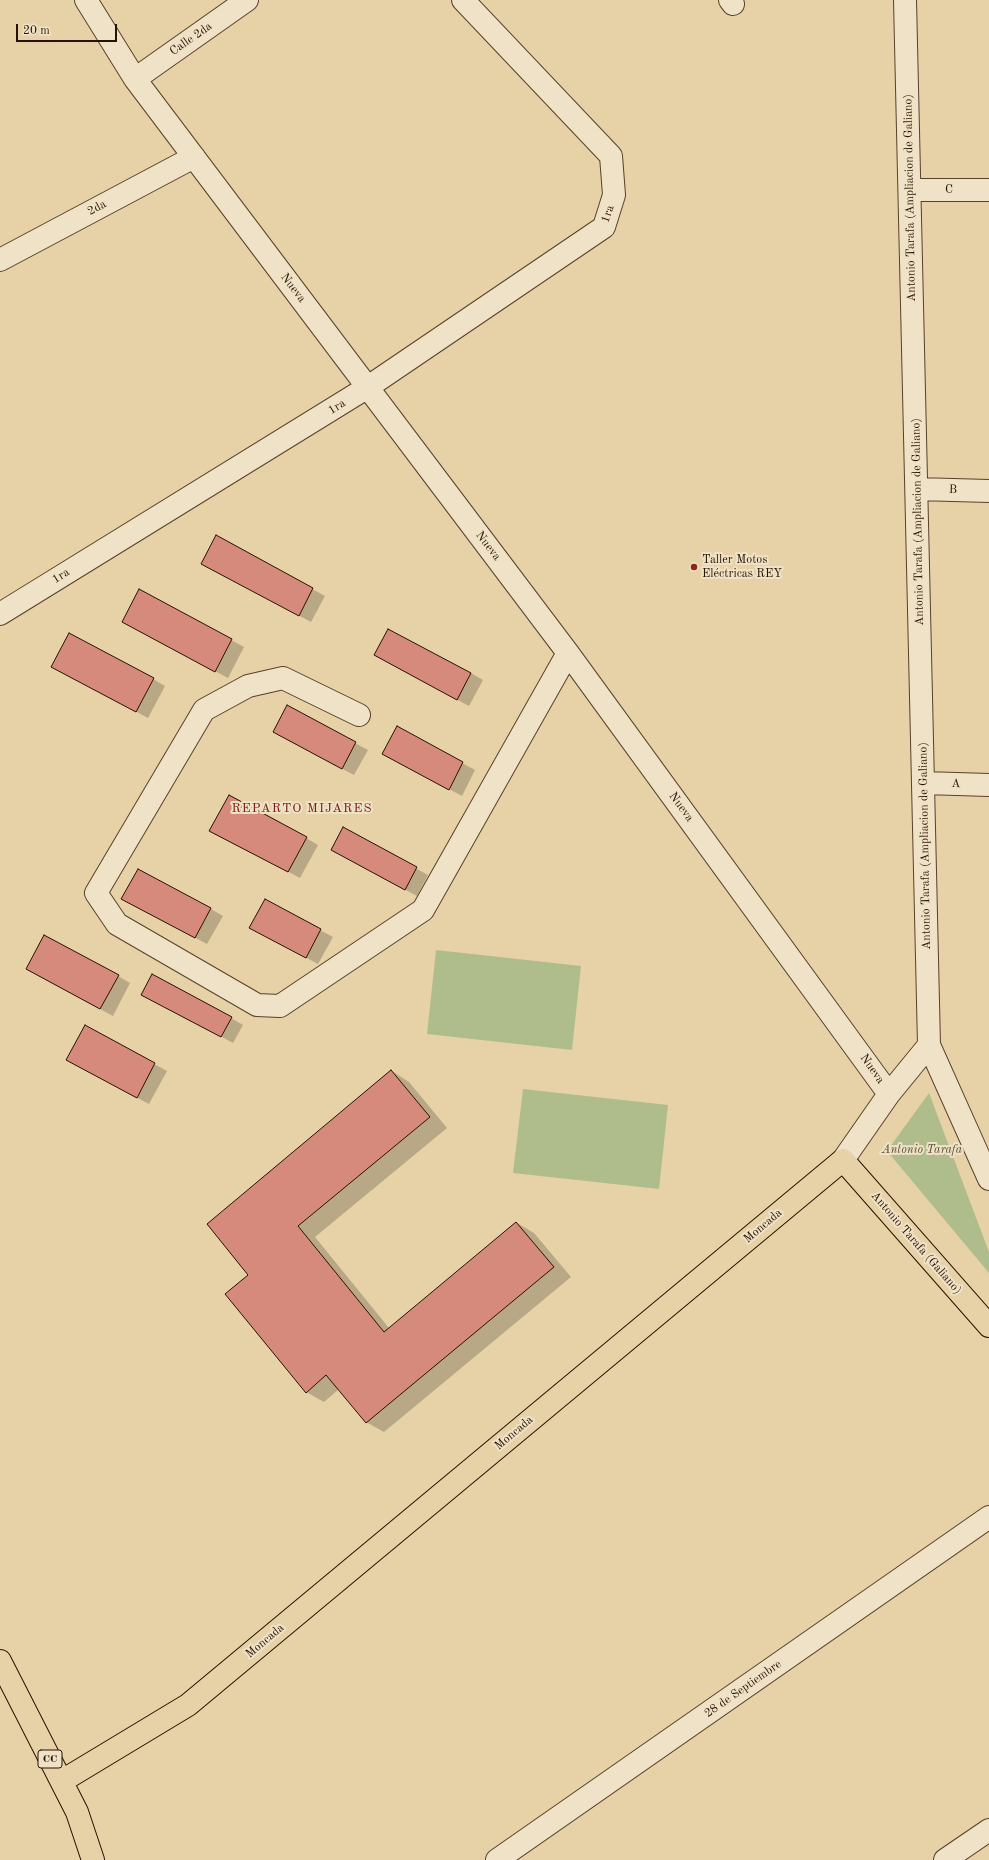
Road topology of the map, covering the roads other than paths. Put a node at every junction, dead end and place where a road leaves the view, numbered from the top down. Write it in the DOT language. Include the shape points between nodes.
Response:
graph roads {
  1 [pos="86,0"];
  2 [pos="247,0"];
  3 [pos="463,0"];
  4 [pos="905,0"];
  5 [pos="135,79"];
  6 [pos="194,157"];
  7 [pos="910,190"];
  8 [pos="989,190"];
  9 [pos="0,260"];
  10 [pos="368,388"];
  11 [pos="917,489"];
  12 [pos="989,490"];
  13 [pos="0,614"];
  14 [pos="568,653"];
  15 [pos="359,715"];
  16 [pos="924,784"];
  17 [pos="989,785"];
  18 [pos="929,1044"];
  19 [pos="890,1094"];
  20 [pos="843,1160"];
  21 [pos="989,1179"];
  22 [pos="987,1321"];
  23 [pos="989,1517"];
  24 [pos="0,1661"];
  25 [pos="62,1781"];
  26 [pos="989,1830"];
  27 [pos="93,1860"];
  28 [pos="498,1860"];
  29 [pos="945,1860"];
  1 -- 5 [label="street, Nueva"];
  2 -- 5 [label="street, Calle 2da"];
  3 -- 10 [label="street, 1ra" via="611,156 614,195 604,227"];
  4 -- 7 [label="street, Antonio Tarafa (Ampliacion de Galiano)"];
  5 -- 6 [label="street, Nueva"];
  6 -- 9 [label="street, 2da"];
  6 -- 10 [label="street, Nueva"];
  7 -- 8 [label="street, C"];
  7 -- 11 [label="street, Antonio Tarafa (Ampliacion de Galiano)"];
  10 -- 13 [label="street, 1ra"];
  10 -- 14 [label="street, Nueva"];
  11 -- 12 [label="street, B"];
  11 -- 16 [label="street, Antonio Tarafa (Ampliacion de Galiano)"];
  14 -- 15 [label="street" via="422,910 280,1006 257,1005 116,924 96,893 204,710 248,686 283,678"];
  14 -- 19 [label="street, Nueva"];
  16 -- 17 [label="street, A"];
  16 -- 18 [label="street, Antonio Tarafa (Ampliacion de Galiano)"];
  18 -- 19 [label="street, Moncada"];
  18 -- 21 [label="street"];
  19 -- 20 [label="street, Moncada"];
  20 -- 22 [label="main road, Antonio Tarafa (Galiano)"];
  20 -- 25 [label="main road, Moncada" via="188,1705"];
  23 -- 28 [label="street, 28 de Septiembre"];
  24 -- 25 [label="main road, CC"];
  25 -- 27 [label="main road, CC" via="77,1812"];
  26 -- 29 [label="street"];
}
